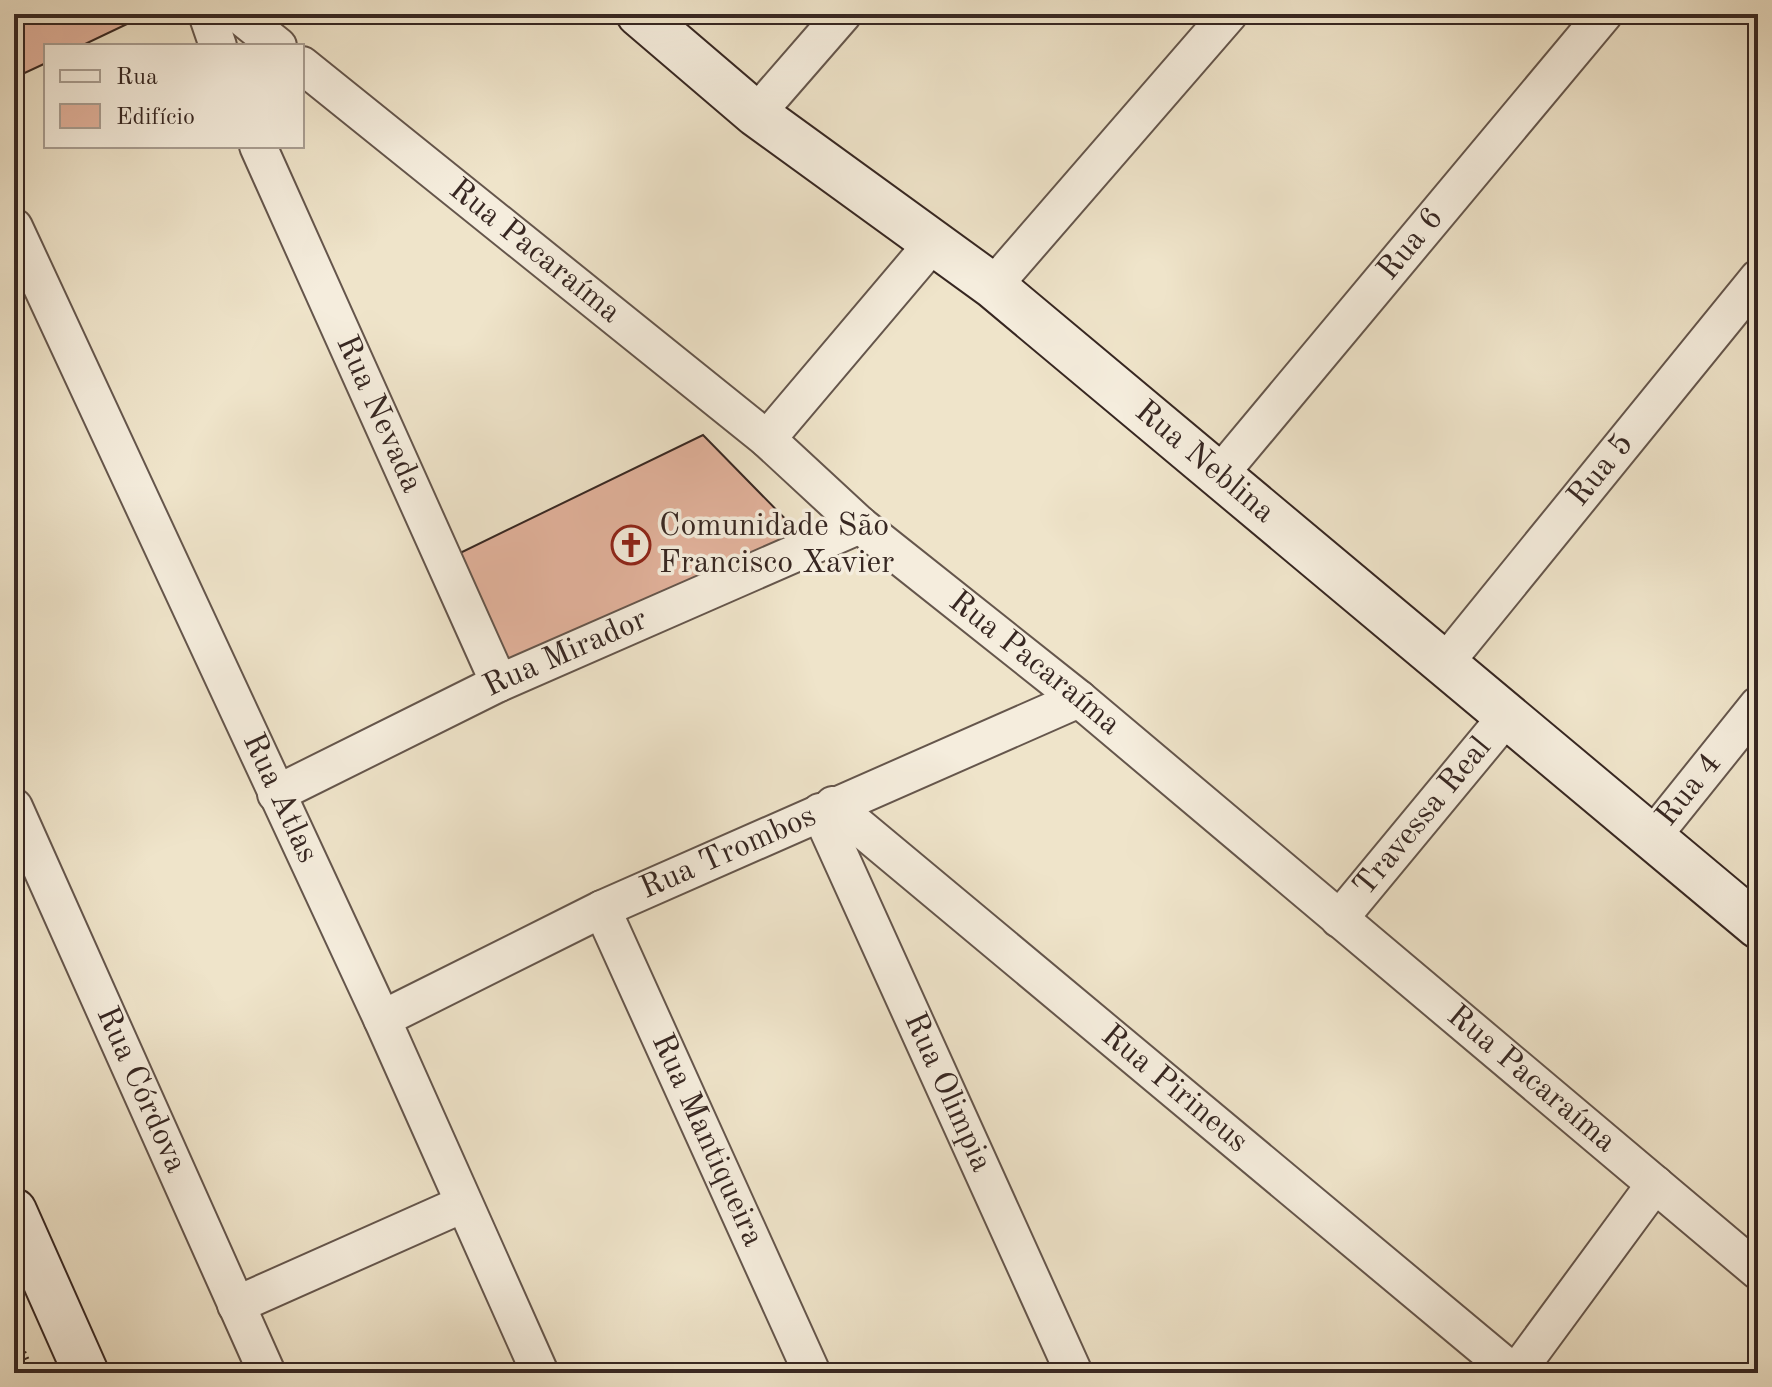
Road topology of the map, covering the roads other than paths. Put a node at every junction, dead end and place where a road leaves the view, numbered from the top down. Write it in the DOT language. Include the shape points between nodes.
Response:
graph roads {
  1 [pos="207,14"];
  2 [pos="238,14"];
  3 [pos="639,14"];
  4 [pos="843,14"];
  5 [pos="1229,14"];
  6 [pos="1604,14"];
  7 [pos="217,44"];
  8 [pos="276,44"];
  9 [pos="304,67"];
  10 [pos="756,114"];
  11 [pos="259,148"];
  12 [pos="14,227"];
  13 [pos="933,243"];
  14 [pos="23,275"];
  15 [pos="1758,278"];
  16 [pos="993,286"];
  17 [pos="767,439"];
  18 [pos="1219,475"];
  19 [pos="860,525"];
  20 [pos="1445,663"];
  21 [pos="499,683"];
  22 [pos="1079,699"];
  23 [pos="1758,705"];
  24 [pos="1507,716"];
  25 [pos="276,794"];
  26 [pos="14,807"];
  27 [pos="827,808"];
  28 [pos="1652,837"];
  29 [pos="602,909"];
  30 [pos="1339,919"];
  31 [pos="1758,926"];
  32 [pos="382,1019"];
  33 [pos="1655,1184"];
  34 [pos="463,1204"];
  35 [pos="14,1211"];
  36 [pos="1758,1271"];
  37 [pos="236,1305"];
  38 [pos="86,1373"];
  39 [pos="267,1373"];
  40 [pos="540,1373"];
  41 [pos="812,1373"];
  42 [pos="1074,1373"];
  43 [pos="1515,1373"];
  1 -- 7 [label="street"];
  2 -- 8 [label="street"];
  3 -- 10 [label="street, Rua Neblina"];
  4 -- 10 [label="street"];
  5 -- 16 [label="street"];
  6 -- 18 [label="street, Rua 6"];
  9 -- 17 [label="street, Rua Pacaraíma"];
  10 -- 13 [label="street, Rua Neblina"];
  11 -- 21 [label="street, Rua Nevada"];
  12 -- 14 [label="street, Rua Atlas"];
  13 -- 16 [label="street, Rua Neblina"];
  13 -- 17 [label="street"];
  14 -- 25 [label="street, Rua Atlas"];
  15 -- 20 [label="street, Rua 5"];
  16 -- 18 [label="street, Rua Neblina"];
  17 -- 19 [label="street, Rua Pacaraíma"];
  18 -- 20 [label="street, Rua Neblina"];
  19 -- 21 [label="street, Rua Mirador"];
  19 -- 22 [label="street, Rua Pacaraíma"];
  20 -- 24 [label="street, Rua Neblina"];
  21 -- 25 [label="street, Rua Mirador"];
  22 -- 27 [label="street, Rua Trombos"];
  22 -- 30 [label="street, Rua Pacaraíma"];
  23 -- 28 [label="street, Rua 4"];
  24 -- 28 [label="street, Rua Neblina"];
  24 -- 30 [label="street, Travessa Real"];
  25 -- 32 [label="street, Rua Atlas"];
  26 -- 37 [label="street, Rua Córdova"];
  27 -- 29 [label="street, Rua Trombos"];
  27 -- 42 [label="street, Rua Olimpia"];
  27 -- 43 [label="street, Rua Pirineus"];
  28 -- 31 [label="street, Rua Neblina"];
  29 -- 32 [label="street, Rua Trombos"];
  29 -- 41 [label="street, Rua Mantiqueira"];
  30 -- 33 [label="street, Rua Pacaraíma"];
  32 -- 34 [label="street, Rua Atlas"];
  33 -- 36 [label="street, Rua Pacaraíma"];
  33 -- 43 [label="street"];
  34 -- 37 [label="street"];
  34 -- 40 [label="street, Rua Atlas"];
  35 -- 38 [label="street"];
  37 -- 39 [label="street, Rua Córdova"];
}
